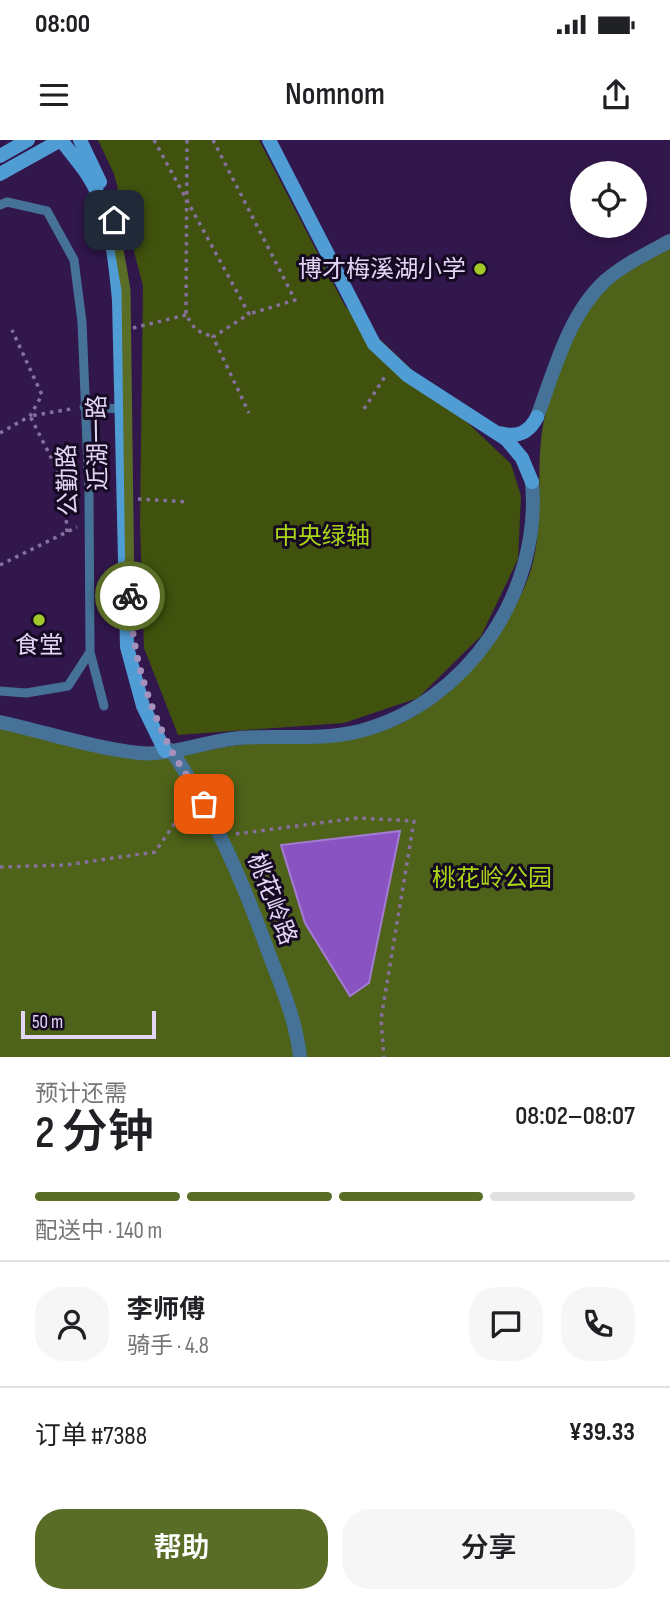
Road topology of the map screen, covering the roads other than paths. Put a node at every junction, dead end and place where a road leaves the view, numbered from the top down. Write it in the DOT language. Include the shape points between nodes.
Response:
graph roads {
  1 [pos="29,140"];
  2 [pos="61,140"];
  3 [pos="80,140"];
  4 [pos="269,140"];
  5 [pos="0,156"];
  6 [pos="0,174"];
  7 [pos="0,205"];
  8 [pos="670,241"];
  9 [pos="84,407"];
  10 [pos="124,409"];
  11 [pos="495,432"];
  12 [pos="90,652"];
  13 [pos="0,691"];
  14 [pos="104,706"];
  15 [pos="0,722"];
  16 [pos="168,750"];
  17 [pos="300,1057"];
  1 -- 5 [label="street"];
  2 -- 6 [label="street"];
  2 -- 10 [label="street, 近湖一路" via="89,176 110,236"];
  3 -- 10 [label="street, 近湖一路" via="110,205 124,266"];
  4 -- 11 [label="street" via="374,344 393,364"];
  7 -- 9 [label="lane, 公勤路" via="7,202 47,211 74,260 82,322"];
  8 -- 11 [label="street" via="623,268 591,295 528,430 517,436"];
  9 -- 10 [label="lane"];
  9 -- 12 [label="lane, 公勤路"];
  10 -- 16 [label="street, 近湖一路" via="134,649"];
  10 -- 16 [label="street, 近湖一路" via="127,646 143,706"];
  11 -- 16 [label="street" via="516,450 532,482 532,529 521,577 483,646 441,691 388,723 357,732 217,740"];
  12 -- 13 [label="lane" via="68,686 26,693"];
  12 -- 14 [label="lane, 公勤路"];
  15 -- 16 [label="street" via="108,748 141,753"];
  16 -- 17 [label="street, 桃花岭路" via="197,791 238,869 287,999"];
}
